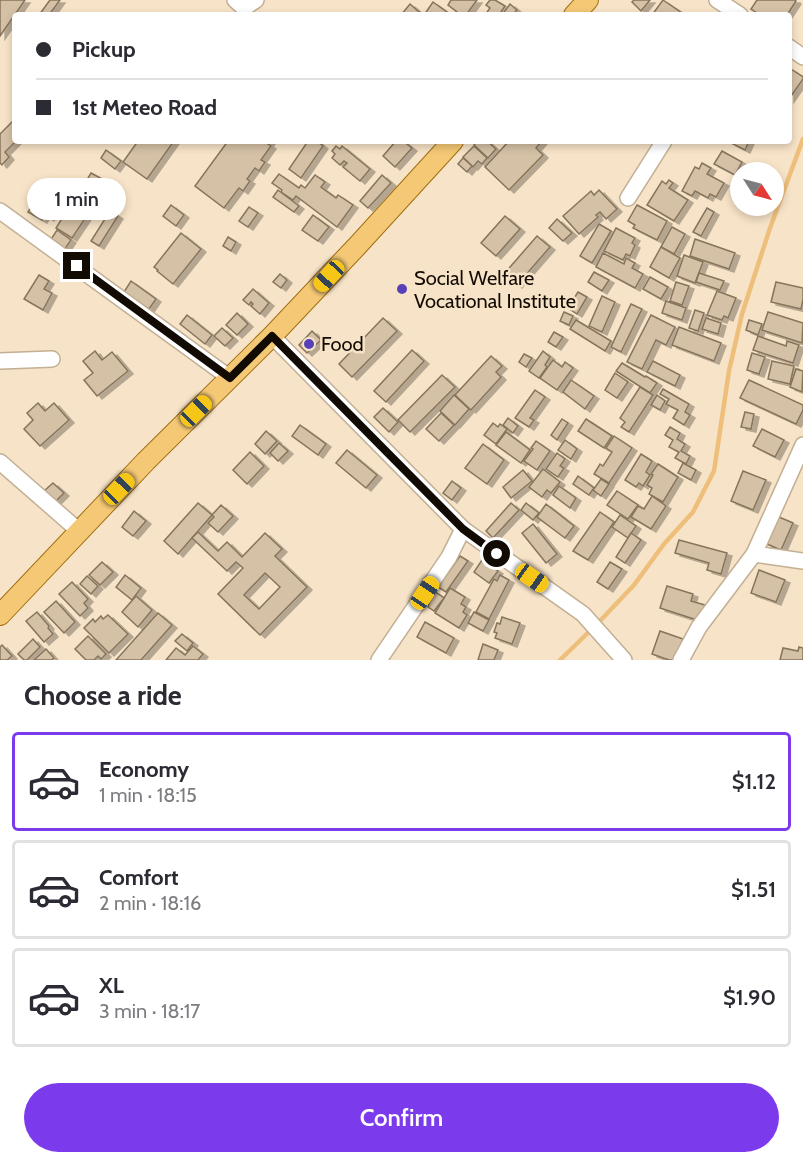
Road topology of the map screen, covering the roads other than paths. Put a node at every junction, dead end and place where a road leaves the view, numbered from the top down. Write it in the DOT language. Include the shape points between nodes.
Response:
graph roads {
  1 [pos="235,0"];
  2 [pos="256,0"];
  3 [pos="588,0"];
  4 [pos="717,0"];
  5 [pos="577,12"];
  6 [pos="735,12"];
  7 [pos="450,144"];
  8 [pos="662,144"];
  9 [pos="628,198"];
  10 [pos="0,211"];
  11 [pos="272,336"];
  12 [pos="52,359"];
  13 [pos="0,361"];
  14 [pos="230,378"];
  15 [pos="803,445"];
  16 [pos="0,462"];
  17 [pos="463,529"];
  18 [pos="78,531"];
  19 [pos="754,554"];
  20 [pos="803,561"];
  21 [pos="0,615"];
  22 [pos="379,660"];
  23 [pos="624,660"];
  24 [pos="681,660"];
  1 -- 2 [label="street" via="244,8"];
  3 -- 5 [label="main road"];
  4 -- 6 [label="street"];
  7 -- 11 [label="main road"];
  8 -- 9 [label="street"];
  10 -- 14 [label="street"];
  11 -- 14 [label="main road"];
  11 -- 17 [label="street"];
  12 -- 13 [label="street"];
  14 -- 18 [label="main road"];
  15 -- 19 [label="street"];
  16 -- 18 [label="street"];
  17 -- 22 [label="street" via="449,557"];
  17 -- 23 [label="street" via="583,614"];
  18 -- 21 [label="main road"];
  19 -- 20 [label="street"];
  19 -- 24 [label="street" via="699,627"];
}
